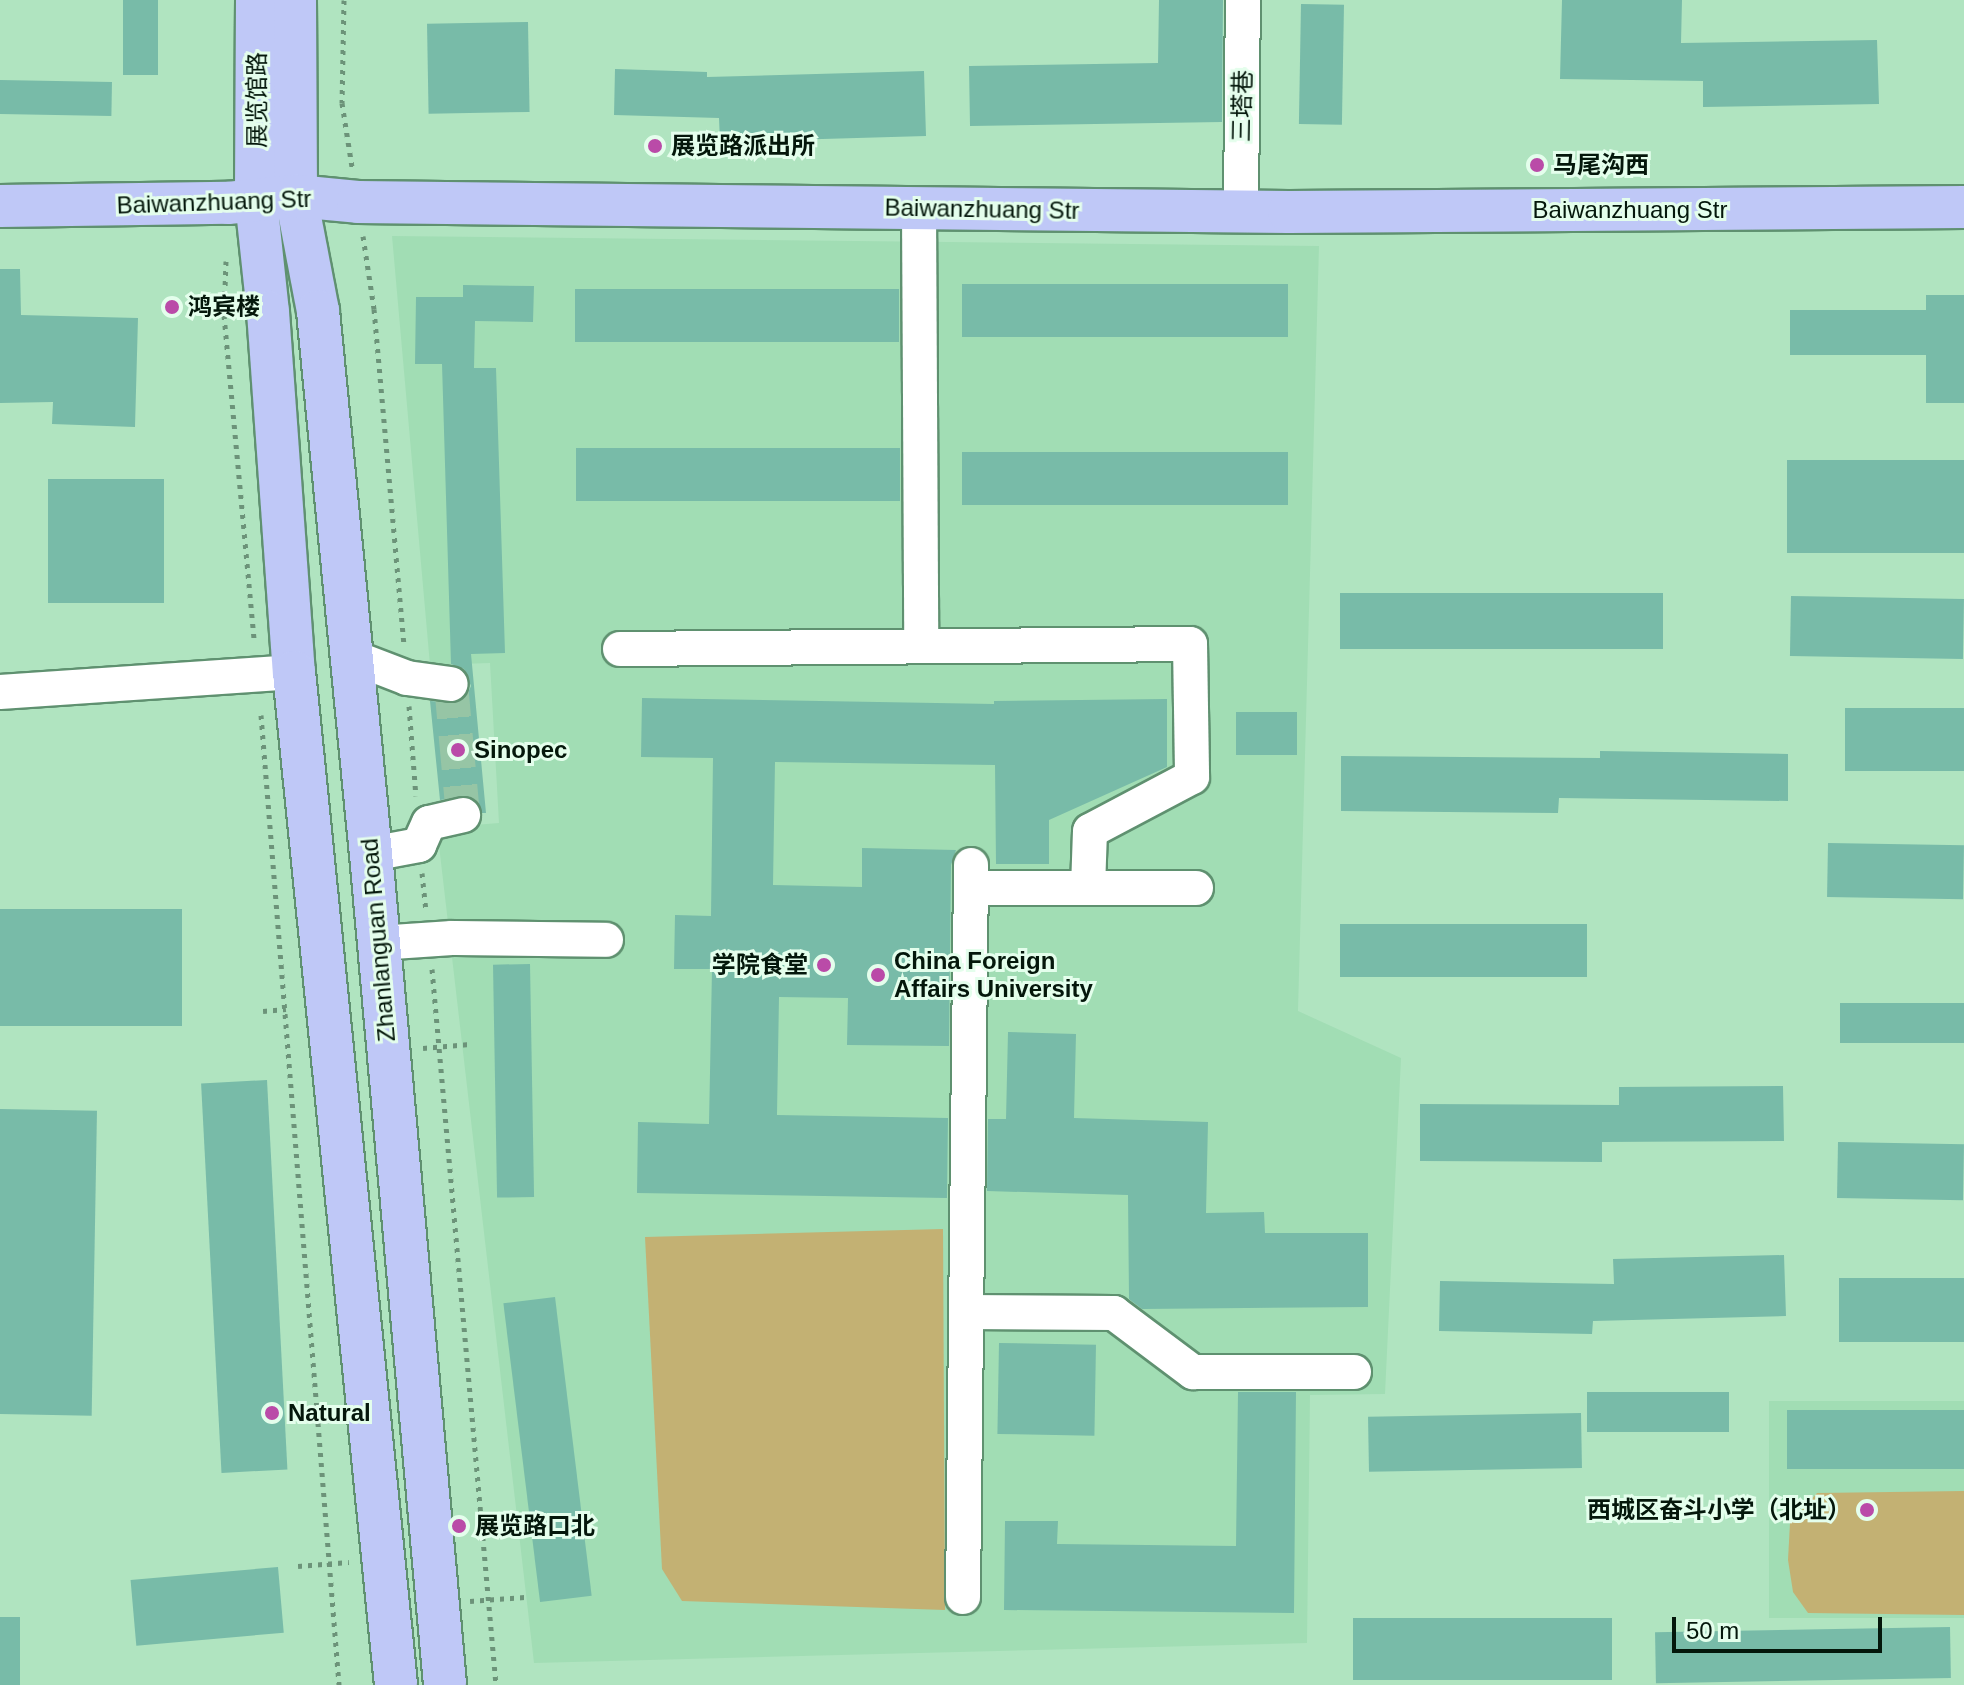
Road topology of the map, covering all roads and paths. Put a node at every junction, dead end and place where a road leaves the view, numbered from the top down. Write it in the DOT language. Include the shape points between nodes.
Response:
graph roads {
  1 [pos="257,0"];
  2 [pos="295,0"];
  3 [pos="1243,0"];
  4 [pos="260,200"];
  5 [pos="0,206"];
  6 [pos="1964,207"];
  7 [pos="919,208"];
  8 [pos="1241,212"];
  9 [pos="921,646"];
  10 [pos="620,649"];
  11 [pos="350,656"];
  12 [pos="276,674"];
  13 [pos="451,684"];
  14 [pos="0,692"];
  15 [pos="463,815"];
  16 [pos="371,854"];
  17 [pos="1088,888"];
  18 [pos="1196,888"];
  19 [pos="606,940"];
  20 [pos="378,943"];
  21 [pos="966,1312"];
  22 [pos="1354,1372"];
  23 [pos="963,1597"];
  24 [pos="339,1685"];
  25 [pos="396,1685"];
  26 [pos="445,1685"];
  1 -- 4 [label="main road, 展览馆路"];
  2 -- 4 [label="main road, 展览馆路"];
  3 -- 8 [label="street, 三塔巷"];
  4 -- 5 [label="main road, Baiwanzhuang Str"];
  4 -- 7 [label="main road, Baiwanzhuang Str"];
  4 -- 11 [label="main road, Zhanlanguan Road" via="318,311"];
  4 -- 12 [label="main road" via="268,312"];
  4 -- 12 [label="path" via="224,315"];
  6 -- 8 [label="main road, Baiwanzhuang Str"];
  7 -- 8 [label="main road, Baiwanzhuang Str"];
  7 -- 9 [label="street"];
  9 -- 10 [label="street"];
  9 -- 17 [label="street" via="1190,644 1192,777 1090,831"];
  11 -- 13 [label="street" via="407,678"];
  11 -- 16 [label="main road, Zhanlanguan Road"];
  12 -- 14 [label="street"];
  12 -- 24 [label="path"];
  12 -- 25 [label="main road"];
  15 -- 16 [label="street" via="429,823 419,845"];
  16 -- 20 [label="main road, Zhanlanguan Road"];
  17 -- 18 [label="street"];
  17 -- 21 [label="street" via="971,877"];
  19 -- 20 [label="street" via="452,938"];
  20 -- 26 [label="main road, Zhanlanguan Road"];
  21 -- 22 [label="street" via="1114,1313 1193,1372"];
  21 -- 23 [label="street"];
}
